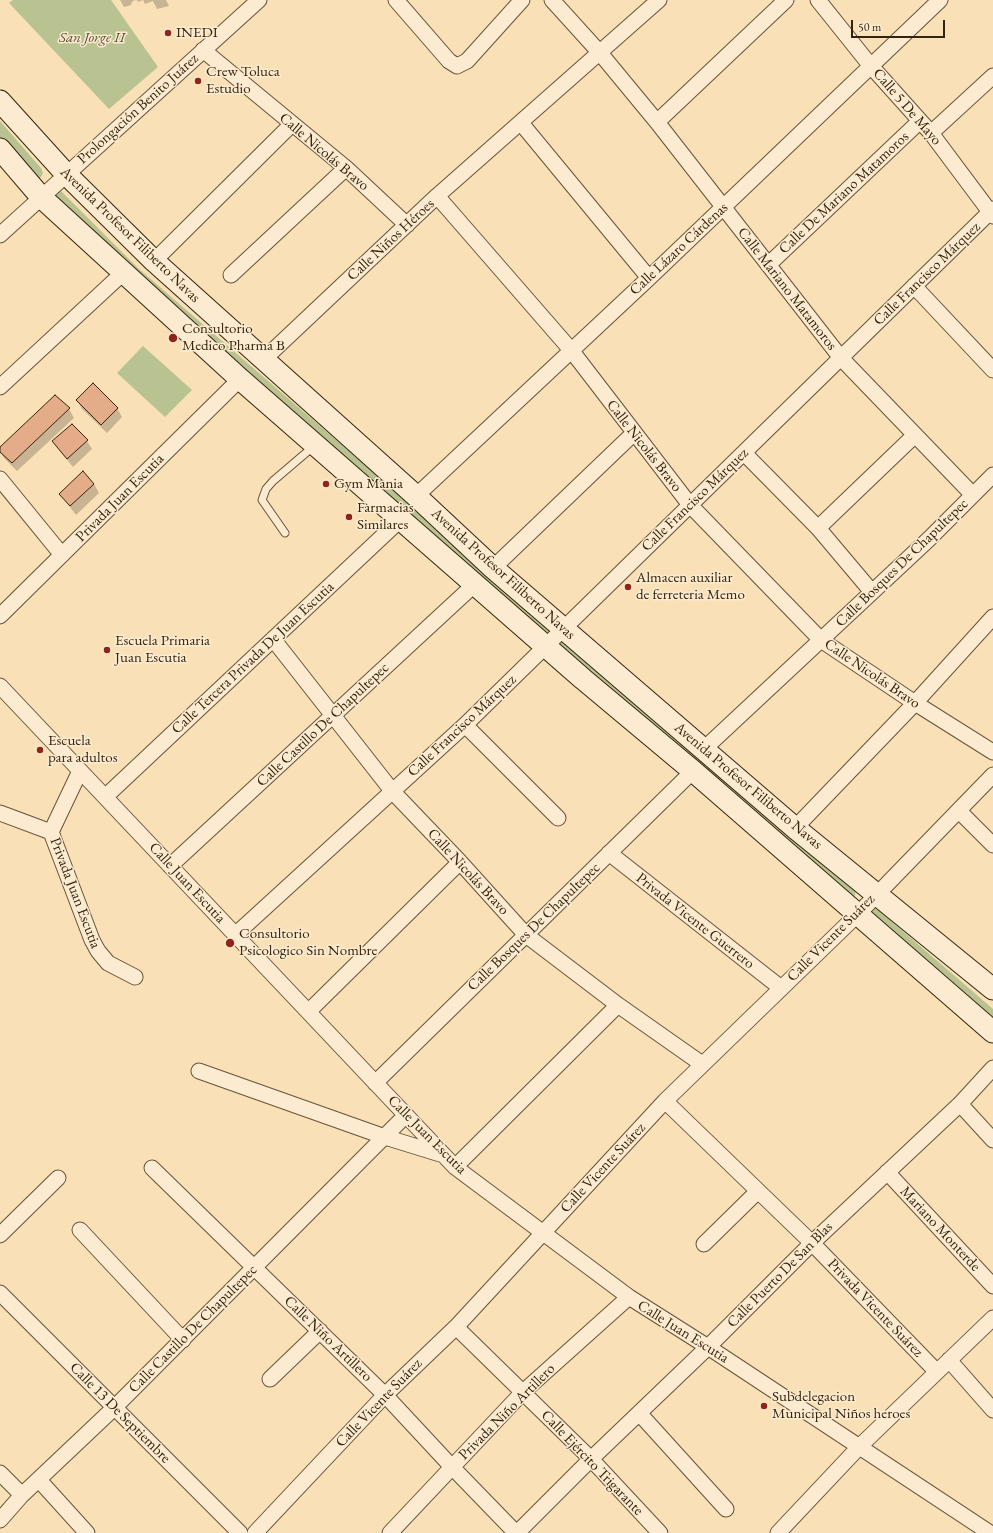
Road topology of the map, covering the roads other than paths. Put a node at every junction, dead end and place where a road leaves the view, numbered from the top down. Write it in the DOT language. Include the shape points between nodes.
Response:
graph roads {
  1 [pos="259,0"];
  2 [pos="396,0"];
  3 [pos="522,0"];
  4 [pos="552,0"];
  5 [pos="658,0"];
  6 [pos="786,0"];
  7 [pos="818,0"];
  8 [pos="940,0"];
  9 [pos="204,50"];
  10 [pos="600,53"];
  11 [pos="870,65"];
  12 [pos="993,76"];
  13 [pos="0,101"];
  14 [pos="920,121"];
  15 [pos="521,122"];
  16 [pos="657,122"];
  17 [pos="292,124"];
  18 [pos="931,133"];
  19 [pos="0,149"];
  20 [pos="346,168"];
  21 [pos="66,174"];
  22 [pos="438,196"];
  23 [pos="41,197"];
  24 [pos="722,207"];
  25 [pos="992,213"];
  26 [pos="407,225"];
  27 [pos="1,233"];
  28 [pos="154,260"];
  29 [pos="768,265"];
  30 [pos="123,273"];
  31 [pos="231,275"];
  32 [pos="648,278"];
  33 [pos="914,286"];
  34 [pos="571,350"];
  35 [pos="841,358"];
  36 [pos="263,360"];
  37 [pos="993,370"];
  38 [pos="240,379"];
  39 [pos="0,387"];
  40 [pos="634,433"];
  41 [pos="915,436"];
  42 [pos="316,445"];
  43 [pos="744,453"];
  44 [pos="993,475"];
  45 [pos="0,480"];
  46 [pos="973,495"];
  47 [pos="416,496"];
  48 [pos="690,505"];
  49 [pos="401,519"];
  50 [pos="818,528"];
  51 [pos="285,533"];
  52 [pos="62,555"];
  53 [pos="493,568"];
  54 [pos="475,584"];
  55 [pos="872,592"];
  56 [pos="0,616"];
  57 [pos="993,617"];
  58 [pos="563,629"];
  59 [pos="273,639"];
  60 [pos="821,640"];
  61 [pos="546,646"];
  62 [pos="0,686"];
  63 [pos="915,703"];
  64 [pos="333,715"];
  65 [pos="466,725"];
  66 [pos="704,749"];
  67 [pos="993,752"];
  68 [pos="80,771"];
  69 [pos="693,771"];
  70 [pos="993,775"];
  71 [pos="393,792"];
  72 [pos="105,797"];
  73 [pos="959,811"];
  74 [pos="0,813"];
  75 [pos="558,818"];
  76 [pos="795,828"];
  77 [pos="51,832"];
  78 [pos="993,845"];
  79 [pos="610,853"];
  80 [pos="460,862"];
  81 [pos="170,866"];
  82 [pos="877,893"];
  83 [pos="858,914"];
  84 [pos="235,935"];
  85 [pos="526,935"];
  86 [pos="135,977"];
  87 [pos="781,988"];
  88 [pos="993,989"];
  89 [pos="618,1005"];
  90 [pos="309,1011"];
  91 [pos="993,1032"];
  92 [pos="702,1064"];
  93 [pos="993,1068"];
  94 [pos="199,1071"];
  95 [pos="375,1083"];
  96 [pos="665,1101"];
  97 [pos="960,1104"];
  98 [pos="405,1116"];
  99 [pos="385,1136"];
  100 [pos="993,1140"];
  101 [pos="441,1154"];
  102 [pos="455,1167"];
  103 [pos="152,1168"];
  104 [pos="887,1172"];
  105 [pos="58,1178"];
  106 [pos="758,1191"];
  107 [pos="80,1230"];
  108 [pos="542,1233"];
  109 [pos="0,1235"];
  110 [pos="812,1243"];
  111 [pos="704,1244"];
  112 [pos="255,1267"];
  113 [pos="993,1286"];
  114 [pos="0,1293"];
  115 [pos="629,1297"];
  116 [pos="993,1318"];
  117 [pos="456,1326"];
  118 [pos="320,1331"];
  119 [pos="183,1340"];
  120 [pos="708,1347"];
  121 [pos="949,1360"];
  122 [pos="937,1372"];
  123 [pos="270,1379"];
  124 [pos="523,1392"];
  125 [pos="385,1395"];
  126 [pos="114,1408"];
  127 [pos="993,1410"];
  128 [pos="639,1413"];
  129 [pos="860,1446"];
  130 [pos="591,1459"];
  131 [pos="452,1467"];
  132 [pos="0,1473"];
  133 [pos="39,1480"];
  134 [pos="22,1495"];
  135 [pos="726,1509"];
  136 [pos="0,1520"];
  137 [pos="784,1531"];
  138 [pos="87,1533"];
  139 [pos="240,1533"];
  140 [pos="255,1533"];
  141 [pos="390,1533"];
  142 [pos="516,1533"];
  143 [pos="660,1533"];
  144 [pos="990,1533"];
  1 -- 9 [label="street, Prolongación Benito Juárez"];
  2 -- 3 [label="street" via="449,62 457,66 467,61"];
  4 -- 10 [label="street, Calle Mariano Matamoros"];
  5 -- 10 [label="street, Calle Niños Héroes"];
  6 -- 16 [label="street"];
  7 -- 11 [label="street, Calle 5 De Mayo"];
  8 -- 11 [label="street, Calle Lázaro Cárdenas"];
  9 -- 17 [label="street, Calle Nicolás Bravo"];
  9 -- 21 [label="street, Prolongación Benito Juárez"];
  10 -- 15 [label="street, Calle Niños Héroes"];
  10 -- 16 [label="street, Calle Mariano Matamoros"];
  11 -- 14 [label="street, Calle 5 De Mayo"];
  11 -- 24 [label="street, Calle Lázaro Cárdenas"];
  12 -- 18 [label="street"];
  13 -- 21 [label="main road, Avenida Profesor Filiberto Navas"];
  14 -- 18 [label="street, Calle 5 De Mayo"];
  14 -- 29 [label="street, Calle De Mariano Matamoros"];
  15 -- 22 [label="street, Calle Niños Héroes"];
  15 -- 32 [label="street"];
  16 -- 24 [label="street, Calle Mariano Matamoros"];
  17 -- 20 [label="street, Calle Nicolás Bravo"];
  17 -- 28 [label="street"];
  18 -- 25 [label="street, Calle 5 De Mayo"];
  19 -- 23 [label="main road, Avenida Profesor Filiberto Navas"];
  20 -- 26 [label="street, Calle Nicolás Bravo"];
  20 -- 31 [label="street"];
  21 -- 23 [label="street, Prolongación Benito Juárez"];
  21 -- 28 [label="main road, Avenida Profesor Filiberto Navas"];
  22 -- 26 [label="street, Calle Niños Héroes"];
  22 -- 34 [label="street, Calle Nicolás Bravo"];
  23 -- 27 [label="street, Prolongación Benito Juárez"];
  23 -- 30 [label="main road, Avenida Profesor Filiberto Navas"];
  24 -- 29 [label="street, Calle Mariano Matamoros"];
  24 -- 32 [label="street, Calle Lázaro Cárdenas"];
  25 -- 33 [label="street, Calle Francisco Márquez"];
  26 -- 36 [label="street, Calle Niños Héroes"];
  28 -- 36 [label="main road, Avenida Profesor Filiberto Navas"];
  29 -- 35 [label="street, Calle Mariano Matamoros"];
  30 -- 38 [label="main road, Avenida Profesor Filiberto Navas"];
  30 -- 39 [label="street"];
  32 -- 34 [label="street, Calle Lázaro Cárdenas"];
  33 -- 35 [label="street, Calle Francisco Márquez"];
  33 -- 37 [label="street"];
  34 -- 40 [label="street, Calle Nicolás Bravo"];
  34 -- 47 [label="street, Calle Lázaro Cárdenas"];
  35 -- 41 [label="street, Calle Mariano Matamoros"];
  35 -- 43 [label="street, Calle Francisco Márquez"];
  36 -- 47 [label="main road, Avenida Profesor Filiberto Navas"];
  38 -- 42 [label="main road, Avenida Profesor Filiberto Navas"];
  38 -- 52 [label="street, Privada Juan Escutia"];
  40 -- 48 [label="street, Calle Nicolás Bravo"];
  40 -- 53 [label="street"];
  41 -- 46 [label="street, Calle Mariano Matamoros"];
  41 -- 50 [label="street"];
  42 -- 49 [label="main road, Avenida Profesor Filiberto Navas"];
  42 -- 51 [label="lane" via="273,481 266,489 262,500"];
  43 -- 48 [label="street, Calle Francisco Márquez"];
  43 -- 50 [label="street"];
  44 -- 46 [label="street, Calle Bosques De Chapultepec"];
  45 -- 52 [label="street"];
  46 -- 55 [label="street, Calle Bosques De Chapultepec"];
  47 -- 53 [label="main road, Avenida Profesor Filiberto Navas"];
  48 -- 58 [label="street, Calle Francisco Márquez"];
  48 -- 60 [label="street, Calle Nicolás Bravo"];
  49 -- 54 [label="main road, Avenida Profesor Filiberto Navas"];
  49 -- 59 [label="street, Calle Tercera Privada De Juan Escutia"];
  50 -- 55 [label="street"];
  52 -- 56 [label="street, Privada Juan Escutia"];
  53 -- 58 [label="main road, Avenida Profesor Filiberto Navas"];
  54 -- 61 [label="main road, Avenida Profesor Filiberto Navas"];
  54 -- 64 [label="street, Calle Castillo De Chapultepec"];
  55 -- 60 [label="street, Calle Bosques De Chapultepec"];
  57 -- 63 [label="street"];
  58 -- 61 [label="street, Calle Francisco Márquez"];
  58 -- 66 [label="main road, Avenida Profesor Filiberto Navas"];
  59 -- 64 [label="street, Calle Nicolás Bravo"];
  59 -- 72 [label="street, Calle Tercera Privada De Juan Escutia"];
  60 -- 63 [label="street, Calle Nicolás Bravo"];
  60 -- 66 [label="street, Calle Bosques De Chapultepec"];
  61 -- 65 [label="street, Calle Francisco Márquez"];
  61 -- 69 [label="main road, Avenida Profesor Filiberto Navas"];
  62 -- 68 [label="street, Calle Juan Escutia"];
  63 -- 67 [label="street, Calle Nicolás Bravo"];
  63 -- 76 [label="street"];
  64 -- 71 [label="street, Calle Nicolás Bravo"];
  64 -- 81 [label="street, Calle Castillo De Chapultepec"];
  65 -- 71 [label="street, Calle Francisco Márquez"];
  65 -- 75 [label="street"];
  66 -- 76 [label="main road, Avenida Profesor Filiberto Navas"];
  68 -- 72 [label="street, Calle Juan Escutia"];
  68 -- 77 [label="street, Privada Juan Escutia"];
  69 -- 79 [label="street, Calle Bosques De Chapultepec"];
  69 -- 83 [label="main road, Avenida Profesor Filiberto Navas"];
  70 -- 73 [label="street, Calle Vicente Suárez"];
  71 -- 80 [label="street, Calle Nicolás Bravo"];
  71 -- 84 [label="street, Calle Francisco Márquez"];
  72 -- 81 [label="street, Calle Juan Escutia"];
  73 -- 78 [label="street"];
  73 -- 82 [label="street, Calle Vicente Suárez"];
  74 -- 77 [label="street"];
  76 -- 82 [label="main road, Avenida Profesor Filiberto Navas"];
  77 -- 86 [label="street, Privada Juan Escutia" via="98,952 108,963"];
  79 -- 85 [label="street, Calle Bosques De Chapultepec"];
  79 -- 87 [label="street, Privada Vicente Guerrero"];
  80 -- 85 [label="street, Calle Nicolás Bravo"];
  80 -- 90 [label="street"];
  81 -- 84 [label="street, Calle Juan Escutia"];
  82 -- 83 [label="street, Calle Vicente Suárez"];
  82 -- 88 [label="main road, Avenida Profesor Filiberto Navas"];
  83 -- 87 [label="street, Calle Vicente Suárez"];
  83 -- 91 [label="main road, Avenida Profesor Filiberto Navas"];
  84 -- 90 [label="street, Calle Juan Escutia"];
  85 -- 89 [label="street, Calle Nicolás Bravo"];
  85 -- 95 [label="street, Calle Bosques De Chapultepec"];
  87 -- 92 [label="street, Calle Vicente Suárez"];
  89 -- 92 [label="street, Calle Nicolás Bravo"];
  89 -- 102 [label="street"];
  90 -- 95 [label="street, Calle Juan Escutia"];
  92 -- 96 [label="street, Calle Vicente Suárez"];
  93 -- 97 [label="street, Calle Puerto De San Blas"];
  94 -- 99 [label="street"];
  95 -- 98 [label="street, Calle Juan Escutia"];
  96 -- 106 [label="street, Privada Vicente Suárez"];
  96 -- 108 [label="street, Calle Vicente Suárez"];
  97 -- 100 [label="street"];
  97 -- 104 [label="street, Calle Puerto De San Blas"];
  98 -- 99 [label="street, Calle Castillo De Chapultepec"];
  98 -- 101 [label="street, Calle Juan Escutia"];
  99 -- 101 [label="street"];
  99 -- 112 [label="street, Calle Castillo De Chapultepec"];
  101 -- 102 [label="street, Calle Juan Escutia"];
  102 -- 108 [label="street, Calle Juan Escutia"];
  103 -- 112 [label="street"];
  104 -- 110 [label="street, Calle Puerto De San Blas"];
  104 -- 113 [label="street, Mariano Monterde"];
  105 -- 109 [label="street"];
  106 -- 110 [label="street, Privada Vicente Suárez"];
  106 -- 111 [label="street"];
  107 -- 119 [label="street"];
  108 -- 115 [label="street, Calle Juan Escutia"];
  108 -- 117 [label="street, Calle Vicente Suárez"];
  110 -- 120 [label="street, Calle Puerto De San Blas"];
  110 -- 122 [label="street, Privada Vicente Suárez"];
  112 -- 118 [label="street, Calle Niño Artillero"];
  112 -- 119 [label="street, Calle Castillo De Chapultepec"];
  114 -- 126 [label="street, Calle 13 De Septiembre"];
  115 -- 120 [label="street, Calle Juan Escutia"];
  115 -- 124 [label="street, Privada Niño Artillero"];
  116 -- 121 [label="street"];
  117 -- 124 [label="street, Calle Ejército Trigarante"];
  117 -- 125 [label="street, Calle Vicente Suárez"];
  118 -- 123 [label="street"];
  118 -- 125 [label="street, Calle Niño Artillero"];
  119 -- 126 [label="street, Calle Castillo De Chapultepec"];
  120 -- 128 [label="street, Calle Puerto De San Blas"];
  120 -- 129 [label="street, Calle Juan Escutia"];
  121 -- 122 [label="street"];
  121 -- 127 [label="street"];
  122 -- 129 [label="street"];
  124 -- 130 [label="street, Calle Ejército Trigarante"];
  124 -- 131 [label="street, Privada Niño Artillero"];
  125 -- 131 [label="street, Calle Niño Artillero"];
  125 -- 140 [label="street, Calle Vicente Suárez"];
  126 -- 133 [label="street, Calle Castillo De Chapultepec"];
  126 -- 139 [label="street, Calle 13 De Septiembre"];
  128 -- 130 [label="street, Calle Puerto De San Blas"];
  128 -- 135 [label="street"];
  129 -- 137 [label="street"];
  129 -- 144 [label="street, Calle Juan Escutia"];
  130 -- 142 [label="street, Calle Puerto De San Blas"];
  130 -- 143 [label="street, Calle Ejército Trigarante"];
  131 -- 141 [label="street, Privada Niño Artillero"];
  131 -- 142 [label="street, Calle Niño Artillero"];
  132 -- 134 [label="street"];
  133 -- 134 [label="street, Calle Castillo De Chapultepec"];
  133 -- 138 [label="street"];
  134 -- 136 [label="street, Calle Castillo De Chapultepec"];
}
